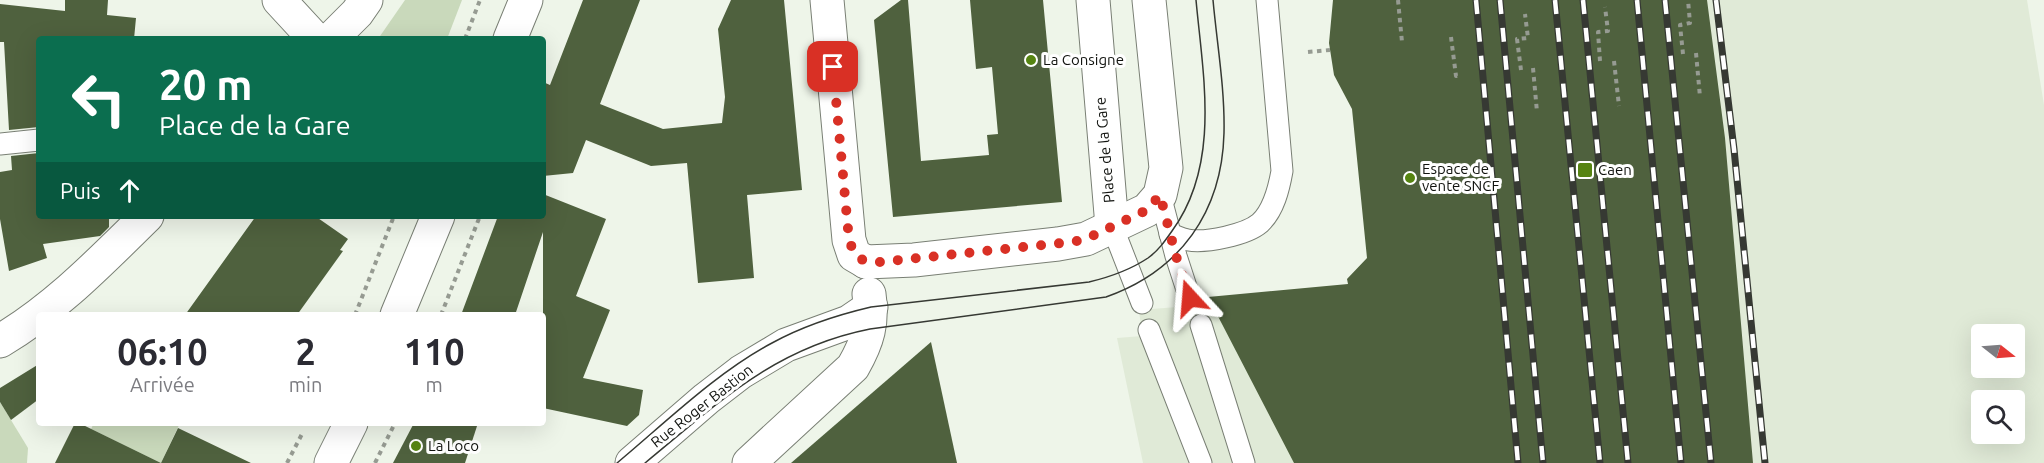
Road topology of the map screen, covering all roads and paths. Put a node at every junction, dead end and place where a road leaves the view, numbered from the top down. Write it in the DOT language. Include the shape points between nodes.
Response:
graph roads {
  1 [pos="279,0"];
  2 [pos="366,0"];
  3 [pos="480,0"];
  4 [pos="526,0"];
  5 [pos="827,0"];
  6 [pos="1093,0"];
  7 [pos="1149,0"];
  8 [pos="1267,0"];
  9 [pos="1398,0"];
  10 [pos="1688,0"];
  11 [pos="1605,7"];
  12 [pos="1525,14"];
  13 [pos="312,36"];
  14 [pos="334,36"];
  15 [pos="466,36"];
  16 [pos="511,36"];
  17 [pos="1451,37"];
  18 [pos="1402,42"];
  19 [pos="1330,50"];
  20 [pos="1308,52"];
  21 [pos="1696,53"];
  22 [pos="1683,54"];
  23 [pos="1614,60"];
  24 [pos="1600,61"];
  25 [pos="1533,68"];
  26 [pos="1521,70"];
  27 [pos="1461,75"];
  28 [pos="1700,97"];
  29 [pos="1619,105"];
  30 [pos="1537,112"];
  31 [pos="36,140"];
  32 [pos="0,144"];
  33 [pos="1160,195"];
  34 [pos="144,219"];
  35 [pos="393,219"];
  36 [pos="437,219"];
  37 [pos="479,219"];
  38 [pos="1112,226"];
  39 [pos="1170,234"];
  40 [pos="866,262"];
  41 [pos="1190,298"];
  42 [pos="1142,303"];
  43 [pos="871,307"];
  44 [pos="43,312"];
  45 [pos="356,312"];
  46 [pos="398,312"];
  47 [pos="442,312"];
  48 [pos="36,318"];
  49 [pos="1201,325"];
  50 [pos="1149,330"];
  51 [pos="0,341"];
  52 [pos="306,426"];
  53 [pos="350,426"];
  54 [pos="394,426"];
  55 [pos="287,463"];
  56 [pos="332,463"];
  57 [pos="375,463"];
  58 [pos="632,463"];
  59 [pos="749,463"];
  60 [pos="1201,463"];
  61 [pos="1244,463"];
  1 -- 13 [label="street"];
  2 -- 14 [label="street"];
  3 -- 15 [label="path"];
  4 -- 16 [label="street"];
  5 -- 40 [label="street" via="849,240 854,255"];
  6 -- 38 [label="street, Place de la Gare"];
  7 -- 33 [label="street" via="1166,168"];
  8 -- 39 [label="lane" via="1282,171 1278,190 1260,223 1235,235 1189,240"];
  9 -- 18 [label="path"];
  10 -- 22 [label="path" via="1690,23 1680,25"];
  11 -- 24 [label="path" via="1608,31 1598,32"];
  12 -- 26 [label="path" via="1528,38 1517,39"];
  17 -- 27 [label="path" via="1456,76"];
  19 -- 20 [label="path"];
  21 -- 28 [label="path"];
  23 -- 29 [label="path"];
  25 -- 30 [label="path"];
  31 -- 32 [label="lane"];
  33 -- 38 [label="street, Place de la Gare" via="1147,210"];
  33 -- 39 [label="lane"];
  34 -- 44 [label="street"];
  35 -- 45 [label="path"];
  36 -- 46 [label="street"];
  37 -- 47 [label="path"];
  38 -- 40 [label="street" via="1086,239 1058,244"];
  38 -- 42 [label="lane"];
  39 -- 41 [label="lane"];
  40 -- 43 [label="street"];
  43 -- 58 [label="street, Rue Roger Bastion" via="849,322 786,345 741,372"];
  43 -- 59 [label="street" via="870,329 853,367"];
  48 -- 51 [label="street"];
  49 -- 61 [label="lane"];
  50 -- 60 [label="lane"];
  52 -- 55 [label="path"];
  53 -- 56 [label="street"];
  54 -- 57 [label="path"];
}
